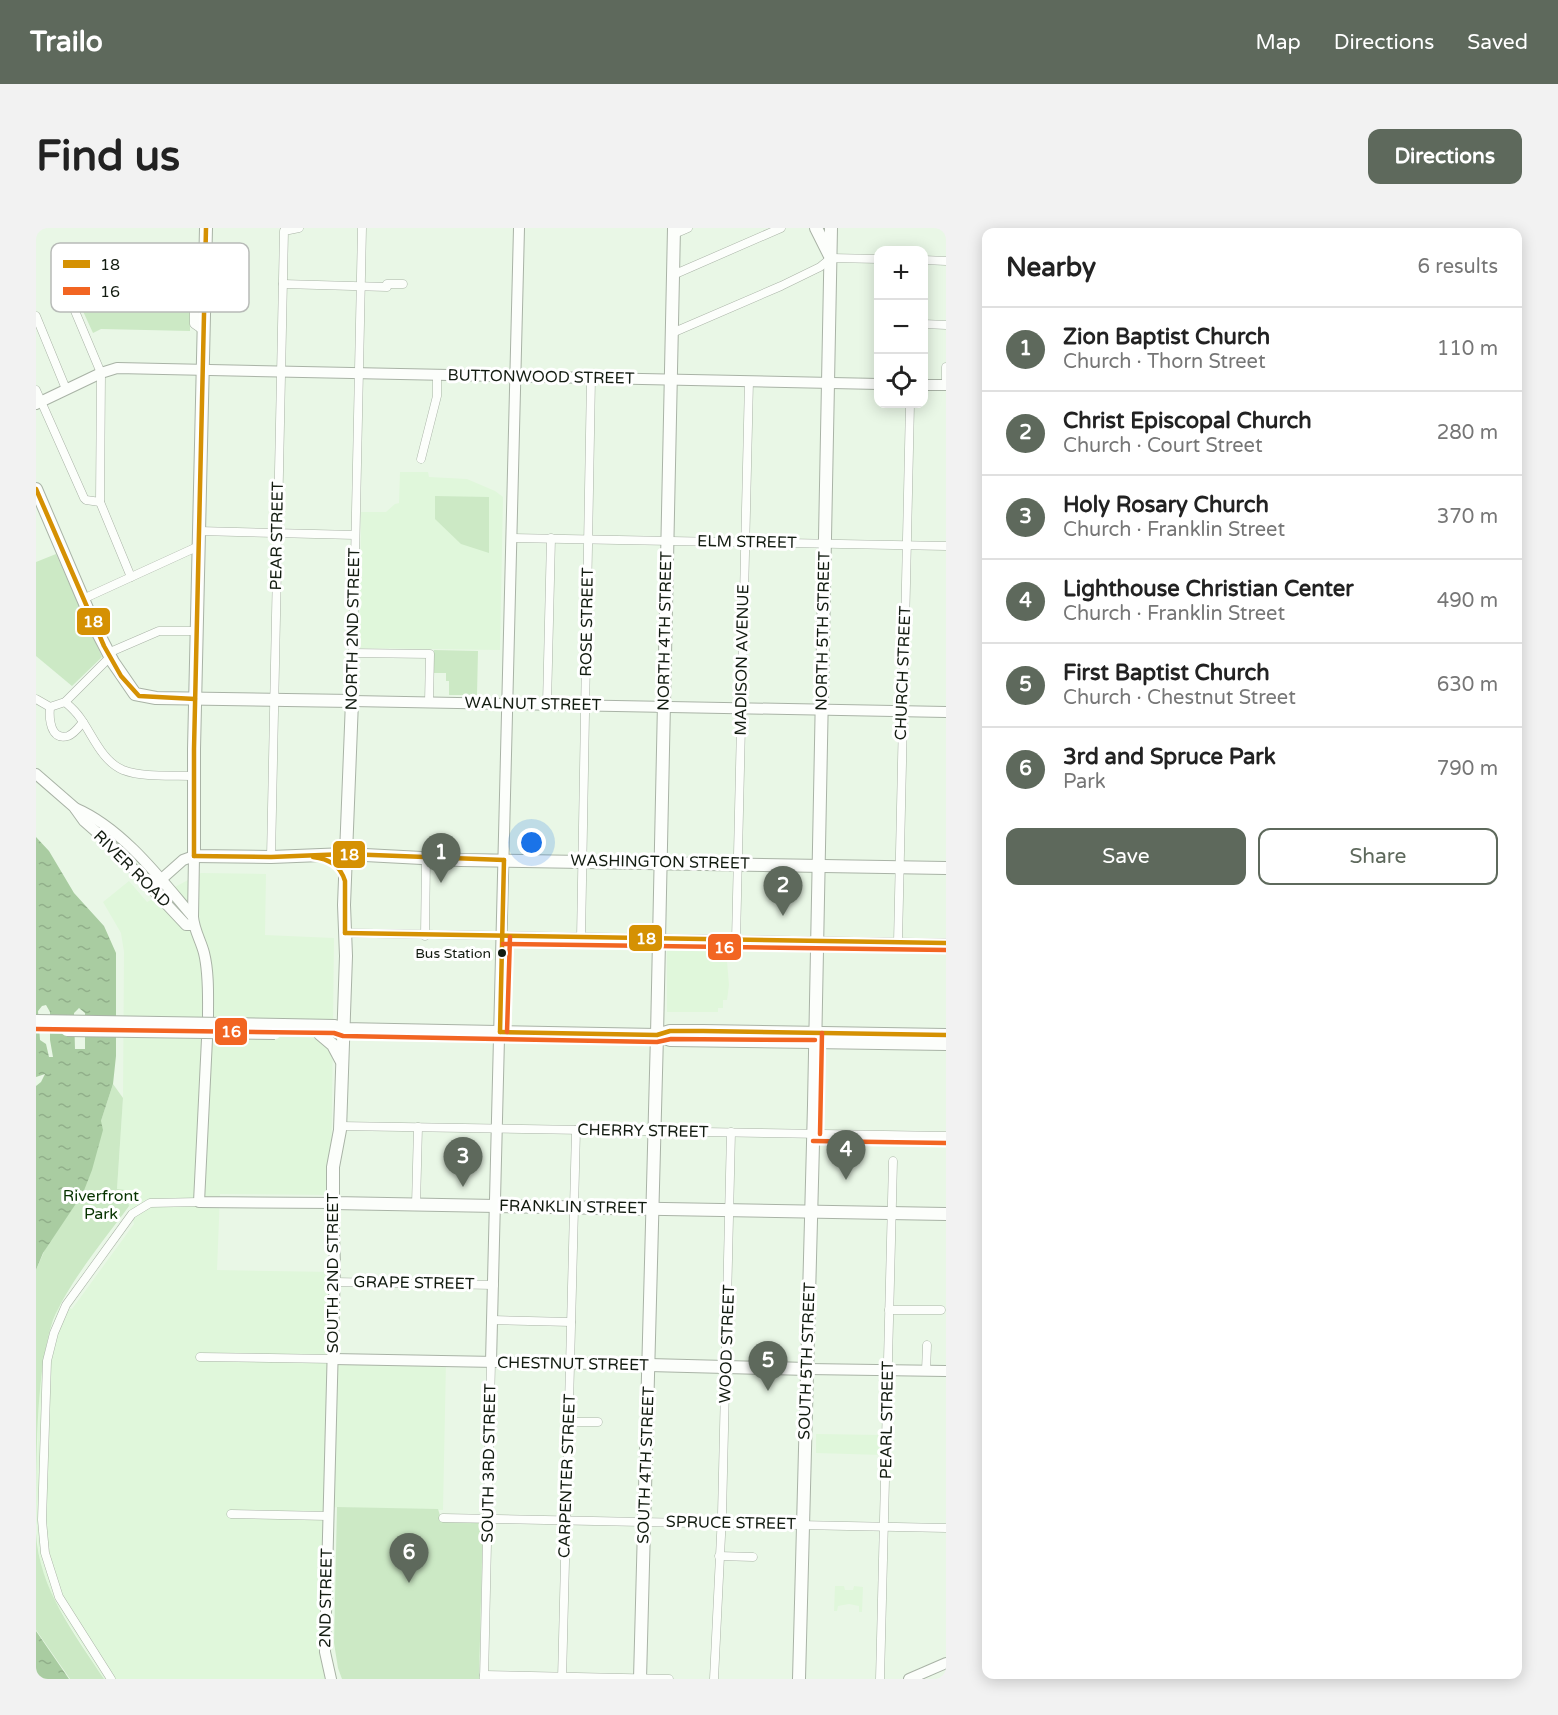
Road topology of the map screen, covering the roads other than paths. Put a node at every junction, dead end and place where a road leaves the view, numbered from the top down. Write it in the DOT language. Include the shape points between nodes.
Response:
graph roads {
  1 [pos="206,228"];
  2 [pos="299,228"];
  3 [pos="362,228"];
  4 [pos="519,228"];
  5 [pos="688,228"];
  6 [pos="781,228"];
  7 [pos="816,228"];
  8 [pos="831,228"];
  9 [pos="674,231"];
  10 [pos="206,243"];
  11 [pos="831,258"];
  12 [pos="874,259"];
  13 [pos="928,260"];
  14 [pos="946,261"];
  15 [pos="673,275"];
  16 [pos="283,284"];
  17 [pos="403,284"];
  18 [pos="361,286"];
  19 [pos="75,312"];
  20 [pos="194,312"];
  21 [pos="204,312"];
  22 [pos="36,316"];
  23 [pos="928,324"];
  24 [pos="946,325"];
  25 [pos="204,331"];
  26 [pos="672,333"];
  27 [pos="946,367"];
  28 [pos="203,370"];
  29 [pos="281,371"];
  30 [pos="101,373"];
  31 [pos="359,373"];
  32 [pos="437,374"];
  33 [pos="516,376"];
  34 [pos="591,378"];
  35 [pos="671,380"];
  36 [pos="749,381"];
  37 [pos="829,383"];
  38 [pos="874,384"];
  39 [pos="928,385"];
  40 [pos="946,385"];
  41 [pos="66,389"];
  42 [pos="36,390"];
  43 [pos="39,403"];
  44 [pos="910,408"];
  45 [pos="421,459"];
  46 [pos="36,489"];
  47 [pos="100,502"];
  48 [pos="199,531"];
  49 [pos="277,533"];
  50 [pos="355,534"];
  51 [pos="512,538"];
  52 [pos="551,538"];
  53 [pos="589,539"];
  54 [pos="667,540"];
  55 [pos="745,542"];
  56 [pos="825,543"];
  57 [pos="906,545"];
  58 [pos="198,546"];
  59 [pos="946,546"];
  60 [pos="131,577"];
  61 [pos="83,599"];
  62 [pos="196,631"];
  63 [pos="353,652"];
  64 [pos="109,655"];
  65 [pos="36,699"];
  66 [pos="195,699"];
  67 [pos="274,700"];
  68 [pos="352,701"];
  69 [pos="65,702"];
  70 [pos="429,702"];
  71 [pos="508,704"];
  72 [pos="547,704"];
  73 [pos="585,705"];
  74 [pos="663,706"];
  75 [pos="50,707"];
  76 [pos="741,708"];
  77 [pos="822,709"];
  78 [pos="902,711"];
  79 [pos="946,712"];
  80 [pos="83,722"];
  81 [pos="36,774"];
  82 [pos="194,776"];
  83 [pos="74,807"];
  84 [pos="346,854"];
  85 [pos="381,855"];
  86 [pos="194,856"];
  87 [pos="271,857"];
  88 [pos="306,857"];
  89 [pos="426,858"];
  90 [pos="504,860"];
  91 [pos="582,861"];
  92 [pos="144,862"];
  93 [pos="660,862"];
  94 [pos="738,863"];
  95 [pos="818,865"];
  96 [pos="899,867"];
  97 [pos="946,867"];
  98 [pos="174,868"];
  99 [pos="345,880"];
  100 [pos="159,886"];
  101 [pos="193,921"];
  102 [pos="345,933"];
  103 [pos="425,936"];
  104 [pos="503,937"];
  105 [pos="581,938"];
  106 [pos="659,939"];
  107 [pos="736,940"];
  108 [pos="817,941"];
  109 [pos="898,942"];
  110 [pos="946,943"];
  111 [pos="344,996"];
  112 [pos="208,1016"];
  113 [pos="36,1021"];
  114 [pos="36,1029"];
  115 [pos="283,1029"];
  116 [pos="320,1029"];
  117 [pos="343,1029"];
  118 [pos="500,1032"];
  119 [pos="657,1035"];
  120 [pos="946,1035"];
  121 [pos="815,1038"];
  122 [pos="207,1040"];
  123 [pos="946,1044"];
  124 [pos="342,1062"];
  125 [pos="340,1126"];
  126 [pos="418,1127"];
  127 [pos="498,1128"];
  128 [pos="576,1130"];
  129 [pos="654,1131"];
  130 [pos="731,1132"];
  131 [pos="813,1134"];
  132 [pos="946,1136"];
  133 [pos="893,1161"];
  134 [pos="200,1202"];
  135 [pos="333,1203"];
  136 [pos="416,1204"];
  137 [pos="496,1206"];
  138 [pos="574,1207"];
  139 [pos="652,1208"];
  140 [pos="730,1210"];
  141 [pos="811,1212"];
  142 [pos="892,1213"];
  143 [pos="946,1214"];
  144 [pos="334,1282"];
  145 [pos="494,1285"];
  146 [pos="889,1310"];
  147 [pos="942,1310"];
  148 [pos="493,1320"];
  149 [pos="571,1322"];
  150 [pos="927,1345"];
  151 [pos="200,1357"];
  152 [pos="333,1359"];
  153 [pos="491,1362"];
  154 [pos="570,1364"];
  155 [pos="649,1365"];
  156 [pos="726,1367"];
  157 [pos="807,1368"];
  158 [pos="887,1370"];
  159 [pos="926,1371"];
  160 [pos="946,1371"];
  161 [pos="568,1422"];
  162 [pos="598,1422"];
  163 [pos="231,1514"];
  164 [pos="328,1516"];
  165 [pos="443,1518"];
  166 [pos="488,1519"];
  167 [pos="565,1520"];
  168 [pos="644,1522"];
  169 [pos="721,1523"];
  170 [pos="803,1525"];
  171 [pos="884,1527"];
  172 [pos="946,1528"];
  173 [pos="719,1556"];
  174 [pos="753,1557"];
  175 [pos="946,1662"];
  176 [pos="484,1677"];
  177 [pos="562,1678"];
  178 [pos="111,1679"];
  179 [pos="331,1679"];
  180 [pos="640,1679"];
  181 [pos="669,1679"];
  182 [pos="714,1679"];
  183 [pos="799,1679"];
  184 [pos="880,1679"];
  185 [pos="909,1679"];
  1 -- 10 [label="main road"];
  2 -- 16 [label="street, PEAR STREET" via="284,231"];
  3 -- 18 [label="street, NORTH 2ND STREET"];
  4 -- 33 [label="street, SOUTH 3RD STREET"];
  5 -- 9 [label="street"];
  6 -- 15 [label="street"];
  7 -- 11 [label="main road"];
  8 -- 11 [label="main road, NORTH 5TH STREET"];
  9 -- 15 [label="main road, NORTH 4TH STREET"];
  11 -- 12 [label="street"];
  11 -- 26 [label="street" via="787,283"];
  11 -- 37 [label="main road, NORTH 5TH STREET"];
  13 -- 14 [label="street"];
  15 -- 26 [label="main road, NORTH 4TH STREET"];
  16 -- 18 [label="street"];
  16 -- 29 [label="street, PEAR STREET"];
  17 -- 18 [label="street"];
  18 -- 31 [label="street, NORTH 2ND STREET"];
  19 -- 30 [label="street"];
  20 -- 25 [label="street" via="194,324"];
  21 -- 25 [label="main road"];
  22 -- 41 [label="street"];
  23 -- 24 [label="street"];
  25 -- 28 [label="main road"];
  26 -- 35 [label="main road, NORTH 4TH STREET"];
  27 -- 40 [label="street"];
  28 -- 29 [label="street, BUTTONWOOD STREET"];
  28 -- 30 [label="street, BUTTONWOOD STREET" via="117,368"];
  28 -- 48 [label="main road"];
  29 -- 31 [label="street, BUTTONWOOD STREET"];
  29 -- 49 [label="street, PEAR STREET"];
  30 -- 41 [label="street, BUTTONWOOD STREET"];
  30 -- 47 [label="street"];
  31 -- 32 [label="street, BUTTONWOOD STREET"];
  31 -- 50 [label="street, NORTH 2ND STREET"];
  32 -- 33 [label="street, BUTTONWOOD STREET"];
  32 -- 45 [label="street" via="437,396"];
  33 -- 34 [label="street, BUTTONWOOD STREET"];
  33 -- 51 [label="street, SOUTH 3RD STREET"];
  34 -- 35 [label="street, BUTTONWOOD STREET"];
  34 -- 53 [label="street, ROSE STREET"];
  35 -- 36 [label="street, BUTTONWOOD STREET"];
  35 -- 54 [label="main road, NORTH 4TH STREET"];
  36 -- 37 [label="street, BUTTONWOOD STREET"];
  36 -- 55 [label="street, MADISON AVENUE"];
  37 -- 38 [label="street, BUTTONWOOD STREET"];
  37 -- 56 [label="main road, NORTH 5TH STREET"];
  39 -- 40 [label="street"];
  41 -- 43 [label="street, BUTTONWOOD STREET"];
  42 -- 43 [label="street"];
  43 -- 47 [label="street" via="84,498"];
  44 -- 57 [label="street, CHURCH STREET"];
  46 -- 61 [label="main road"];
  47 -- 60 [label="street"];
  48 -- 49 [label="street"];
  48 -- 58 [label="main road"];
  49 -- 50 [label="street"];
  49 -- 67 [label="street, PEAR STREET"];
  50 -- 63 [label="street, NORTH 2ND STREET"];
  51 -- 52 [label="street, ELM STREET"];
  51 -- 71 [label="street, SOUTH 3RD STREET"];
  52 -- 53 [label="street, ELM STREET"];
  52 -- 72 [label="street"];
  53 -- 54 [label="street, ELM STREET"];
  53 -- 73 [label="street, ROSE STREET"];
  54 -- 55 [label="street, ELM STREET"];
  54 -- 74 [label="main road, NORTH 4TH STREET"];
  55 -- 56 [label="street, ELM STREET"];
  55 -- 76 [label="street, MADISON AVENUE"];
  56 -- 57 [label="street, ELM STREET"];
  56 -- 77 [label="main road, NORTH 5TH STREET"];
  57 -- 59 [label="street, ELM STREET"];
  57 -- 78 [label="street, CHURCH STREET"];
  58 -- 60 [label="street"];
  58 -- 62 [label="main road"];
  60 -- 61 [label="street"];
  61 -- 64 [label="main road"];
  62 -- 64 [label="street" via="159,631"];
  62 -- 66 [label="main road"];
  63 -- 68 [label="street, NORTH 2ND STREET"];
  63 -- 70 [label="street" via="430,654"];
  64 -- 66 [label="main road, WALNUT STREET" via="139,696"];
  64 -- 69 [label="street"];
  65 -- 75 [label="street"];
  66 -- 67 [label="main road, WALNUT STREET"];
  66 -- 82 [label="main road"];
  67 -- 68 [label="main road, WALNUT STREET"];
  67 -- 87 [label="street, PEAR STREET"];
  68 -- 70 [label="street, WALNUT STREET"];
  68 -- 84 [label="main road, NORTH 2ND STREET"];
  69 -- 75 [label="street"];
  69 -- 80 [label="street"];
  70 -- 71 [label="street, WALNUT STREET"];
  71 -- 72 [label="street, WALNUT STREET"];
  71 -- 90 [label="street, SOUTH 3RD STREET"];
  72 -- 73 [label="street, WALNUT STREET"];
  73 -- 74 [label="street, WALNUT STREET"];
  73 -- 91 [label="street, ROSE STREET"];
  74 -- 76 [label="street, WALNUT STREET"];
  74 -- 93 [label="main road, NORTH 4TH STREET"];
  75 -- 80 [label="street" via="50,725 59,736 66,737"];
  76 -- 77 [label="street, WALNUT STREET"];
  76 -- 94 [label="street, MADISON AVENUE"];
  77 -- 78 [label="street, WALNUT STREET"];
  77 -- 95 [label="main road, NORTH 5TH STREET"];
  78 -- 79 [label="street, WALNUT STREET"];
  78 -- 96 [label="street, CHURCH STREET"];
  80 -- 82 [label="street" via="96,744 122,770"];
  81 -- 83 [label="street, RIVER ROAD"];
  82 -- 86 [label="main road"];
  83 -- 92 [label="street, RIVER ROAD" via="121,838"];
  83 -- 100 [label="street, RIVER ROAD" via="84,821"];
  84 -- 85 [label="main road, WASHINGTON STREET"];
  84 -- 88 [label="main road, WASHINGTON STREET"];
  84 -- 99 [label="main road, NORTH 2ND STREET"];
  85 -- 89 [label="main road, WASHINGTON STREET"];
  85 -- 99 [label="main road" via="361,860"];
  86 -- 87 [label="main road, WASHINGTON STREET"];
  86 -- 98 [label="street"];
  86 -- 100 [label="street"];
  86 -- 101 [label="street"];
  87 -- 88 [label="main road, WASHINGTON STREET"];
  88 -- 99 [label="main road" via="336,864"];
  89 -- 90 [label="main road, WASHINGTON STREET"];
  89 -- 103 [label="street"];
  90 -- 91 [label="main road, WASHINGTON STREET"];
  90 -- 104 [label="street, SOUTH 3RD STREET"];
  91 -- 93 [label="main road, WASHINGTON STREET"];
  91 -- 105 [label="street, ROSE STREET"];
  92 -- 98 [label="street" via="156,868"];
  92 -- 100 [label="street, RIVER ROAD"];
  93 -- 94 [label="main road, WASHINGTON STREET"];
  93 -- 106 [label="main road, NORTH 4TH STREET"];
  94 -- 95 [label="main road, WASHINGTON STREET"];
  94 -- 107 [label="street, MADISON AVENUE"];
  95 -- 96 [label="main road, WASHINGTON STREET"];
  95 -- 108 [label="main road, NORTH 5TH STREET"];
  96 -- 97 [label="main road, WASHINGTON STREET"];
  96 -- 109 [label="street, CHURCH STREET"];
  98 -- 100 [label="street"];
  99 -- 102 [label="main road, NORTH 2ND STREET"];
  100 -- 101 [label="street, RIVER ROAD"];
  101 -- 112 [label="street" via="206,960"];
  102 -- 103 [label="street"];
  102 -- 111 [label="main road, NORTH 2ND STREET"];
  103 -- 104 [label="street"];
  104 -- 105 [label="street"];
  104 -- 118 [label="street, SOUTH 3RD STREET"];
  105 -- 106 [label="street"];
  106 -- 107 [label="street"];
  106 -- 119 [label="main road, NORTH 4TH STREET"];
  107 -- 108 [label="street"];
  108 -- 109 [label="street"];
  108 -- 121 [label="main road, NORTH 5TH STREET"];
  109 -- 110 [label="street"];
  111 -- 116 [label="main road" via="333,1017"];
  111 -- 117 [label="main road, NORTH 2ND STREET"];
  113 -- 115 [label="main road, bridge"];
  114 -- 115 [label="main road, bridge"];
  115 -- 116 [label="main road"];
  116 -- 117 [label="main road"];
  116 -- 124 [label="main road"];
  117 -- 118 [label="main road"];
  117 -- 124 [label="main road, SOUTH 2ND STREET"];
  118 -- 119 [label="main road"];
  118 -- 127 [label="street, SOUTH 3RD STREET"];
  119 -- 121 [label="main road" via="679,1031"];
  119 -- 129 [label="main road, SOUTH 4TH STREET"];
  120 -- 121 [label="main road"];
  121 -- 123 [label="main road"];
  121 -- 131 [label="main road, SOUTH 5TH STREET"];
  122 -- 134 [label="street"];
  124 -- 125 [label="main road, SOUTH 2ND STREET"];
  125 -- 126 [label="street, CHERRY STREET"];
  125 -- 135 [label="main road, SOUTH 2ND STREET" via="333,1167"];
  126 -- 127 [label="street, CHERRY STREET"];
  126 -- 136 [label="street"];
  127 -- 128 [label="street, CHERRY STREET"];
  127 -- 137 [label="street, SOUTH 3RD STREET"];
  128 -- 129 [label="street, CHERRY STREET"];
  128 -- 138 [label="street, CARPENTER STREET"];
  129 -- 130 [label="street, CHERRY STREET"];
  129 -- 139 [label="main road, SOUTH 4TH STREET"];
  130 -- 131 [label="street, CHERRY STREET"];
  130 -- 140 [label="street, WOOD STREET"];
  131 -- 132 [label="street, CHERRY STREET"];
  131 -- 141 [label="main road, SOUTH 5TH STREET"];
  133 -- 142 [label="street, PEARL STREET"];
  134 -- 135 [label="street, FRANKLIN STREET"];
  134 -- 178 [label="street" via="150,1203 132,1214 66,1305 46,1361 42,1520 45,1553 59,1597"];
  135 -- 136 [label="main road, FRANKLIN STREET"];
  135 -- 144 [label="street, SOUTH 2ND STREET"];
  136 -- 137 [label="main road, FRANKLIN STREET"];
  137 -- 138 [label="main road, FRANKLIN STREET"];
  137 -- 145 [label="street, SOUTH 3RD STREET"];
  138 -- 139 [label="main road, FRANKLIN STREET"];
  138 -- 149 [label="street, CARPENTER STREET"];
  139 -- 140 [label="main road, FRANKLIN STREET"];
  139 -- 155 [label="main road, SOUTH 4TH STREET"];
  140 -- 141 [label="main road, FRANKLIN STREET"];
  140 -- 156 [label="street, WOOD STREET"];
  141 -- 142 [label="main road, FRANKLIN STREET"];
  141 -- 157 [label="main road, SOUTH 5TH STREET"];
  142 -- 143 [label="main road, FRANKLIN STREET"];
  142 -- 146 [label="street, PEARL STREET"];
  144 -- 145 [label="street, GRAPE STREET"];
  144 -- 152 [label="street, SOUTH 2ND STREET"];
  145 -- 148 [label="street, SOUTH 3RD STREET"];
  146 -- 147 [label="street"];
  146 -- 158 [label="street, PEARL STREET"];
  148 -- 149 [label="street"];
  148 -- 153 [label="street, SOUTH 3RD STREET"];
  149 -- 154 [label="street, CARPENTER STREET"];
  150 -- 159 [label="street"];
  151 -- 152 [label="street, CHESTNUT STREET"];
  152 -- 153 [label="street, CHESTNUT STREET"];
  152 -- 164 [label="street, SOUTH 2ND STREET"];
  153 -- 154 [label="street, CHESTNUT STREET"];
  153 -- 166 [label="street, SOUTH 3RD STREET"];
  154 -- 155 [label="street, CHESTNUT STREET"];
  154 -- 161 [label="street, CARPENTER STREET"];
  155 -- 156 [label="main road, CHESTNUT STREET"];
  155 -- 168 [label="main road, SOUTH 4TH STREET"];
  156 -- 157 [label="main road, CHESTNUT STREET"];
  156 -- 169 [label="street, WOOD STREET"];
  157 -- 158 [label="street, CHESTNUT STREET"];
  157 -- 170 [label="main road, SOUTH 5TH STREET"];
  158 -- 159 [label="street, CHESTNUT STREET"];
  158 -- 171 [label="street, PEARL STREET"];
  159 -- 160 [label="street, CHESTNUT STREET"];
  161 -- 162 [label="street"];
  161 -- 167 [label="street, CARPENTER STREET"];
  163 -- 164 [label="street"];
  164 -- 179 [label="street, 2ND STREET" via="325,1652"];
  165 -- 166 [label="street, SPRUCE STREET"];
  166 -- 167 [label="street, SPRUCE STREET"];
  166 -- 176 [label="street, SOUTH 3RD STREET"];
  167 -- 168 [label="street, SPRUCE STREET"];
  167 -- 177 [label="street, CARPENTER STREET"];
  168 -- 169 [label="street, SPRUCE STREET"];
  168 -- 180 [label="main road, SOUTH 4TH STREET"];
  169 -- 170 [label="street, SPRUCE STREET"];
  169 -- 173 [label="street, WOOD STREET"];
  170 -- 171 [label="street, SPRUCE STREET"];
  170 -- 183 [label="main road, SOUTH 5TH STREET"];
  171 -- 172 [label="street, SPRUCE STREET"];
  171 -- 184 [label="street, PEARL STREET"];
  173 -- 174 [label="street"];
  173 -- 182 [label="street, WOOD STREET"];
  175 -- 185 [label="street"];
  176 -- 177 [label="street"];
  177 -- 180 [label="street"];
  180 -- 181 [label="street"];
}
